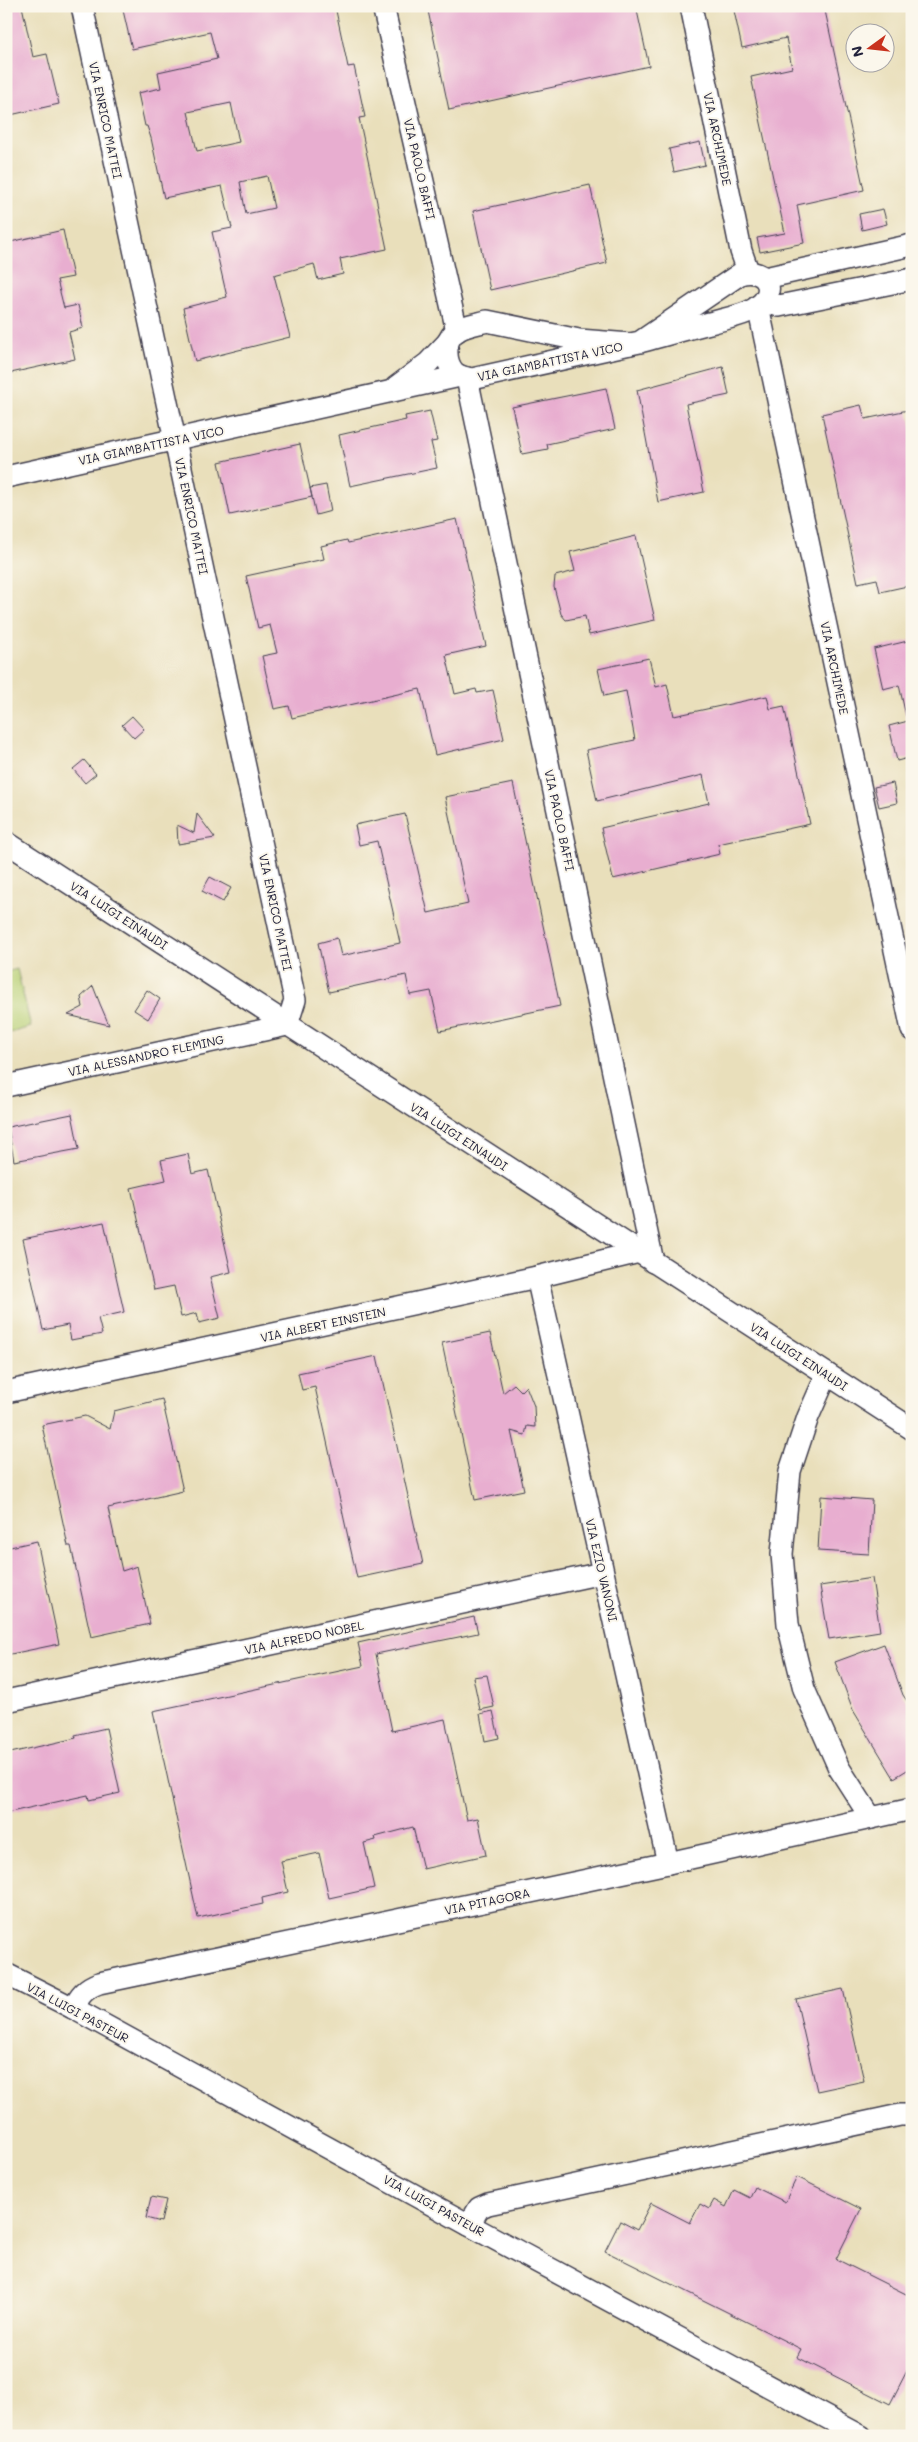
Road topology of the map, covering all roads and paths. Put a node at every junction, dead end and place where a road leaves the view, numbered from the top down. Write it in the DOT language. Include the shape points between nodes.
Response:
graph roads {
  1 [pos="82,6"];
  2 [pos="383,6"];
  3 [pos="691,6"];
  4 [pos="912,245"];
  5 [pos="756,275"];
  6 [pos="912,279"];
  7 [pos="762,303"];
  8 [pos="452,337"];
  9 [pos="635,343"];
  10 [pos="463,377"];
  11 [pos="383,394"];
  12 [pos="176,440"];
  13 [pos="6,477"];
  14 [pos="6,842"];
  15 [pos="286,1025"];
  16 [pos="912,1030"];
  17 [pos="6,1086"];
  18 [pos="646,1257"];
  19 [pos="537,1277"];
  20 [pos="827,1374"];
  21 [pos="6,1392"];
  22 [pos="912,1429"];
  23 [pos="602,1573"];
  24 [pos="6,1701"];
  25 [pos="912,1809"];
  26 [pos="871,1818"];
  27 [pos="668,1863"];
  28 [pos="6,1974"];
  29 [pos="73,2008"];
  30 [pos="912,2115"];
  31 [pos="469,2225"];
  32 [pos="861,2436"];
  1 -- 12 [label="street, VIA ENRICO MATTEI"];
  2 -- 8 [label="street, VIA PAOLO BAFFI"];
  3 -- 5 [label="street, VIA ARCHIMEDE" via="741,251"];
  4 -- 5 [label="street, VIA GIAMBATTISTA VICO"];
  5 -- 7 [label="street" via="769,290"];
  5 -- 9 [label="street, VIA GIAMBATTISTA VICO" via="732,278"];
  6 -- 7 [label="street" via="779,306"];
  7 -- 9 [label="street, VIA GIAMBATTISTA VICO" via="745,313"];
  7 -- 16 [label="street, VIA ARCHIMEDE"];
  8 -- 9 [label="street, VIA GIAMBATTISTA VICO" via="487,322 579,340"];
  8 -- 10 [label="street, VIA GIAMBATTISTA VICO" via="449,361 451,368"];
  8 -- 11 [label="street" via="412,377"];
  9 -- 10 [label="street, VIA GIAMBATTISTA VICO" via="481,377"];
  10 -- 11 [label="street, VIA GIAMBATTISTA VICO"];
  10 -- 18 [label="street, VIA PAOLO BAFFI"];
  11 -- 12 [label="street, VIA GIAMBATTISTA VICO"];
  12 -- 13 [label="street, VIA GIAMBATTISTA VICO"];
  12 -- 15 [label="street, VIA ENRICO MATTEI" via="295,1000"];
  14 -- 15 [label="street, VIA LUIGI EINAUDI"];
  15 -- 17 [label="street, VIA ALESSANDRO FLEMING"];
  15 -- 18 [label="street, VIA LUIGI EINAUDI"];
  18 -- 19 [label="street, VIA ALBERT EINSTEIN"];
  18 -- 20 [label="street, VIA LUIGI EINAUDI"];
  19 -- 21 [label="street, VIA ALBERT EINSTEIN"];
  19 -- 23 [label="street, VIA EZIO VANONI"];
  20 -- 22 [label="street, VIA LUIGI EINAUDI"];
  20 -- 26 [label="street" via="790,1471 782,1554 788,1624 804,1689 839,1768"];
  23 -- 24 [label="street, VIA ALFREDO NOBEL"];
  23 -- 27 [label="street, VIA EZIO VANONI"];
  25 -- 26 [label="street, VIA PITAGORA"];
  26 -- 27 [label="street, VIA PITAGORA"];
  27 -- 29 [label="street, VIA PITAGORA" via="99,1983 88,1987"];
  28 -- 29 [label="street, VIA LUIGI PASTEUR"];
  29 -- 31 [label="street, VIA LUIGI PASTEUR"];
  30 -- 31 [label="street" via="488,2204 480,2208"];
  31 -- 32 [label="street, VIA LUIGI PASTEUR"];
}
